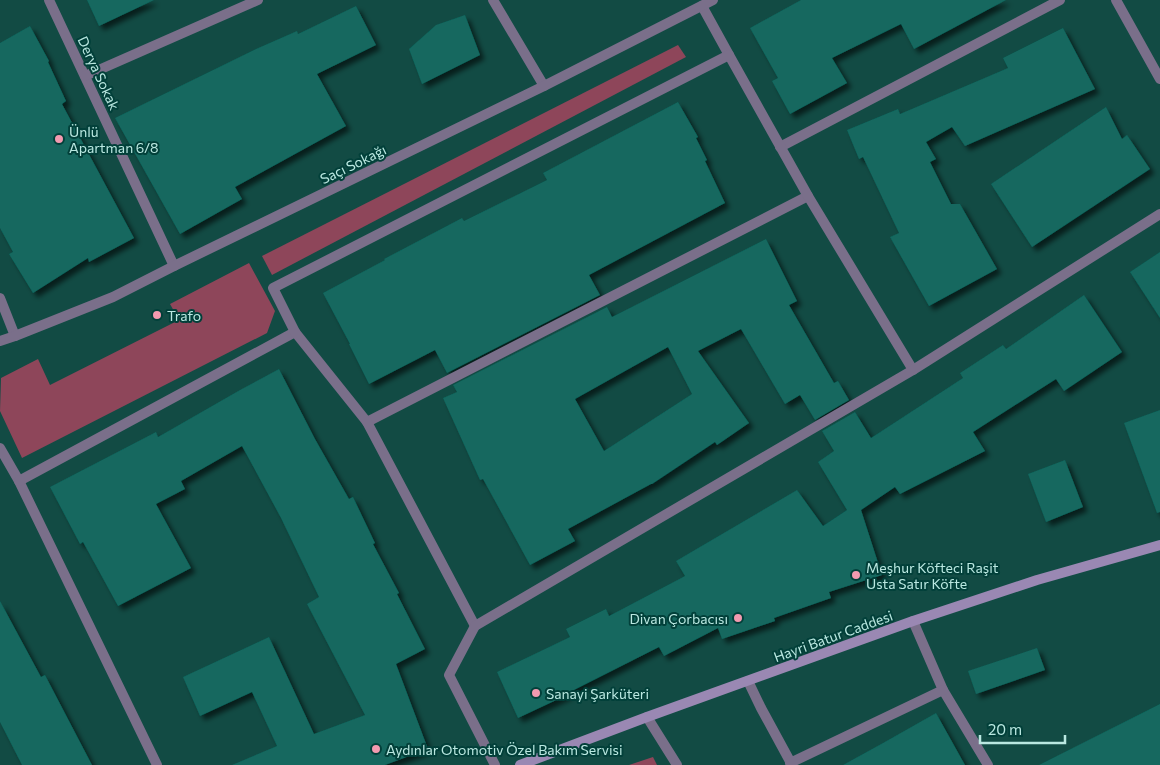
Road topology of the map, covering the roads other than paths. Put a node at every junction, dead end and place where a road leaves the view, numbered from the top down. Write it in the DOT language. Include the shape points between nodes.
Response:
graph roads {
  1 [pos="49,0"];
  2 [pos="258,0"];
  3 [pos="493,0"];
  4 [pos="713,0"];
  5 [pos="1060,0"];
  6 [pos="1116,0"];
  7 [pos="702,6"];
  8 [pos="729,55"];
  9 [pos="85,76"];
  10 [pos="1160,79"];
  11 [pos="544,86"];
  12 [pos="780,147"];
  13 [pos="808,196"];
  14 [pos="1160,214"];
  15 [pos="174,266"];
  16 [pos="0,298"];
  17 [pos="294,332"];
  18 [pos="15,336"];
  19 [pos="0,341"];
  20 [pos="913,370"];
  21 [pos="368,422"];
  22 [pos="0,448"];
  23 [pos="19,481"];
  24 [pos="1160,545"];
  25 [pos="913,621"];
  26 [pos="475,626"];
  27 [pos="748,681"];
  28 [pos="944,690"];
  29 [pos="647,717"];
  30 [pos="791,764"];
  31 [pos="157,765"];
  32 [pos="495,765"];
  33 [pos="520,765"];
  34 [pos="676,765"];
  35 [pos="988,765"];
  1 -- 9 [label="street, Derya Sokak"];
  2 -- 9 [label="street"];
  3 -- 11 [label="street"];
  4 -- 7 [label="street, Saçı Sokağı"];
  5 -- 12 [label="street"];
  6 -- 10 [label="street"];
  7 -- 8 [label="street"];
  7 -- 11 [label="street, Saçı Sokağı"];
  8 -- 12 [label="street"];
  8 -- 17 [label="street" via="273,288"];
  9 -- 15 [label="street, Derya Sokak"];
  11 -- 15 [label="street, Saçı Sokağı"];
  12 -- 13 [label="street"];
  13 -- 20 [label="street"];
  13 -- 21 [label="street"];
  14 -- 20 [label="street"];
  15 -- 18 [label="street, Saçı Sokağı" via="113,297"];
  16 -- 18 [label="street"];
  17 -- 21 [label="street"];
  17 -- 23 [label="street"];
  18 -- 19 [label="street, Saçı Sokağı"];
  20 -- 26 [label="street"];
  21 -- 26 [label="street"];
  22 -- 23 [label="street"];
  23 -- 31 [label="street"];
  24 -- 25 [label="main road, Hayri Batur Caddesi" via="1037,580"];
  25 -- 27 [label="main road, Hayri Batur Caddesi"];
  25 -- 28 [label="street"];
  26 -- 32 [label="street" via="449,675"];
  27 -- 29 [label="main road, Hayri Batur Caddesi"];
  27 -- 30 [label="street"];
  28 -- 30 [label="street"];
  28 -- 35 [label="street"];
  29 -- 33 [label="main road, Hayri Batur Caddesi"];
  29 -- 34 [label="street"];
}
